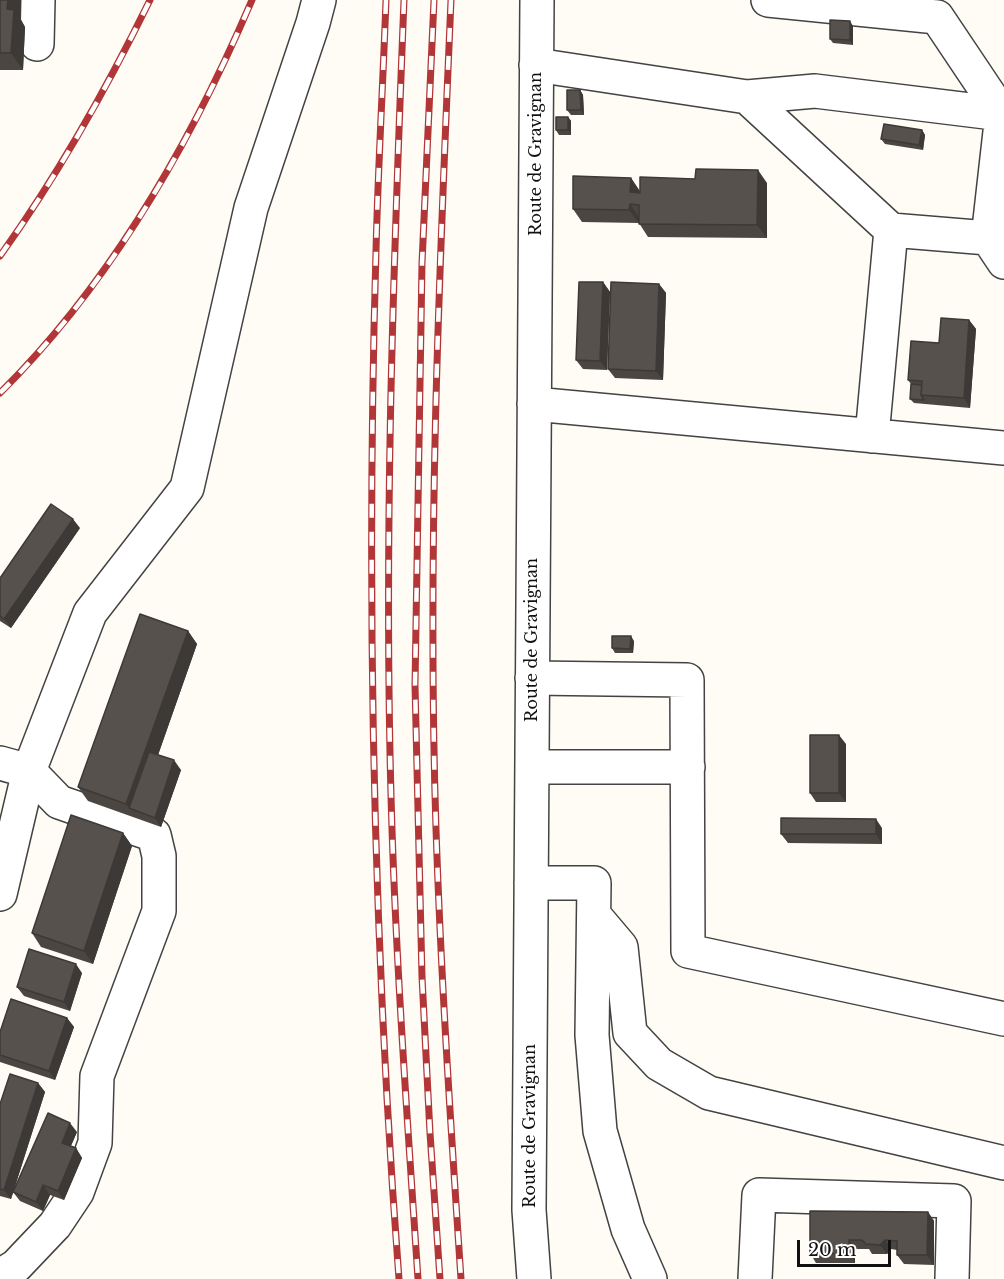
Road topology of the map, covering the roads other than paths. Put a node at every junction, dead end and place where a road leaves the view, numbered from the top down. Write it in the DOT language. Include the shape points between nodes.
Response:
graph roads {
  1 [pos="38,0"];
  2 [pos="319,0"];
  3 [pos="537,0"];
  4 [pos="768,0"];
  5 [pos="37,44"];
  6 [pos="537,64"];
  7 [pos="747,97"];
  8 [pos="1002,114"];
  9 [pos="891,230"];
  10 [pos="996,250"];
  11 [pos="534,404"];
  12 [pos="872,436"];
  13 [pos="1004,448"];
  14 [pos="532,678"];
  15 [pos="14,767"];
  16 [pos="532,767"];
  17 [pos="688,767"];
  18 [pos="531,882"];
  19 [pos="0,894"];
  20 [pos="594,915"];
  21 [pos="1004,1019"];
  22 [pos="1004,1163"];
  23 [pos="0,1276"];
  24 [pos="534,1279"];
  25 [pos="650,1279"];
  26 [pos="755,1279"];
  27 [pos="952,1279"];
  1 -- 5 [label="street"];
  2 -- 15 [label="street" via="251,208 187,488 90,613"];
  3 -- 6 [label="street, Route de Gravignan"];
  4 -- 8 [label="street" via="937,17"];
  6 -- 7 [label="street"];
  6 -- 11 [label="street, Route de Gravignan"];
  7 -- 8 [label="street" via="816,91"];
  7 -- 9 [label="street"];
  8 -- 10 [label="street"];
  9 -- 10 [label="street"];
  9 -- 12 [label="street"];
  11 -- 12 [label="street"];
  11 -- 14 [label="street, Route de Gravignan"];
  12 -- 13 [label="street"];
  14 -- 16 [label="street, Route de Gravignan"];
  14 -- 17 [label="street" via="687,680"];
  15 -- 19 [label="street"];
  15 -- 23 [label="street" via="59,802 153,835 159,856 159,911 97,1076 95,1143 76,1192 56,1225 16,1266"];
  16 -- 17 [label="street"];
  16 -- 18 [label="street, Route de Gravignan"];
  17 -- 21 [label="street" via="688,951"];
  18 -- 20 [label="street" via="594,882"];
  18 -- 24 [label="street, Route de Gravignan" via="529,1210"];
  20 -- 22 [label="street" via="621,947 630,1033 659,1064 709,1093"];
  20 -- 25 [label="street" via="592,1035 600,1131 628,1229"];
  26 -- 27 [label="street" via="759,1195 954,1201"];
}
